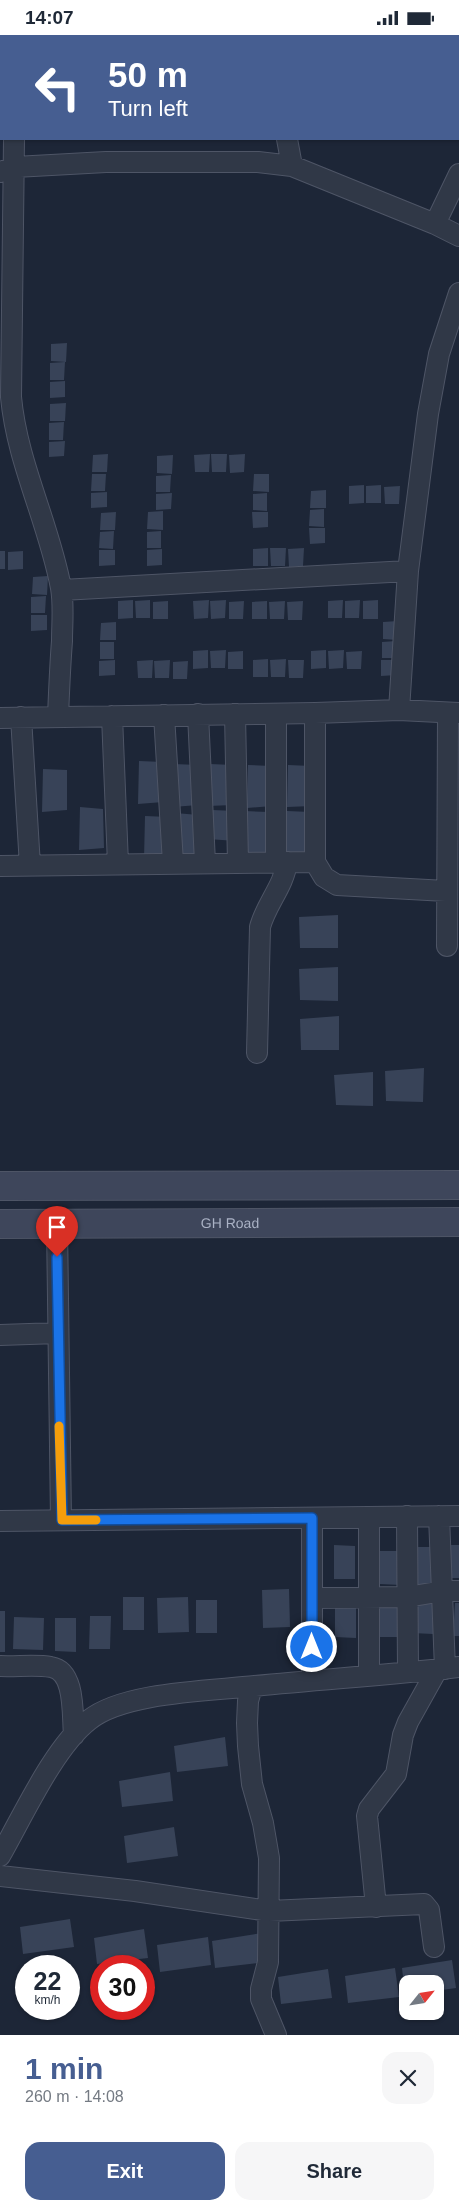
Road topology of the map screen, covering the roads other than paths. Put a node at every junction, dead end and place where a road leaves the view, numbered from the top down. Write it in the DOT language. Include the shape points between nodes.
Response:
graph roads {
  1 [pos="14,140"];
  2 [pos="287,140"];
  3 [pos="292,166"];
  4 [pos="7,170"];
  5 [pos="459,174"];
  6 [pos="435,224"];
  7 [pos="459,236"];
  8 [pos="459,293"];
  9 [pos="408,571"];
  10 [pos="62,590"];
  11 [pos="399,710"];
  12 [pos="315,713"];
  13 [pos="453,713"];
  14 [pos="198,714"];
  15 [pos="235,714"];
  16 [pos="276,714"];
  17 [pos="164,715"];
  18 [pos="112,716"];
  19 [pos="21,717"];
  20 [pos="58,717"];
  21 [pos="0,718"];
  22 [pos="282,862"];
  23 [pos="315,862"];
  24 [pos="173,863"];
  25 [pos="204,863"];
  26 [pos="238,863"];
  27 [pos="118,865"];
  28 [pos="0,866"];
  29 [pos="30,866"];
  30 [pos="446,891"];
  31 [pos="447,945"];
  32 [pos="257,1053"];
  33 [pos="459,1185"];
  34 [pos="0,1186"];
  35 [pos="459,1222"];
  36 [pos="0,1224"];
  37 [pos="57,1225"];
  38 [pos="58,1333"];
  39 [pos="0,1335"];
  40 [pos="407,1516"];
  41 [pos="449,1516"];
  42 [pos="369,1517"];
  43 [pos="312,1518"];
  44 [pos="62,1520"];
  45 [pos="0,1521"];
  46 [pos="451,1591"];
  47 [pos="407,1597"];
  48 [pos="312,1598"];
  49 [pos="369,1598"];
  50 [pos="0,1666"];
  51 [pos="447,1669"];
  52 [pos="408,1672"];
  53 [pos="369,1675"];
  54 [pos="312,1680"];
  55 [pos="252,1687"];
  56 [pos="74,1735"];
  57 [pos="0,1856"];
  58 [pos="0,1875"];
  59 [pos="376,1907"];
  60 [pos="268,1911"];
  61 [pos="434,1947"];
  62 [pos="276,2035"];
  1 -- 4 [label="street"];
  2 -- 3 [label="street"];
  3 -- 4 [label="street" via="258,162 106,162"];
  3 -- 6 [label="street"];
  4 -- 10 [label="street" via="13,420"];
  5 -- 6 [label="street"];
  6 -- 7 [label="street"];
  8 -- 9 [label="street" via="439,354 431,397"];
  9 -- 10 [label="street"];
  9 -- 11 [label="street"];
  10 -- 20 [label="street"];
  11 -- 12 [label="street"];
  11 -- 13 [label="street"];
  12 -- 16 [label="street"];
  12 -- 23 [label="street"];
  13 -- 30 [label="street"];
  14 -- 15 [label="street"];
  14 -- 17 [label="street"];
  14 -- 25 [label="street"];
  15 -- 16 [label="street"];
  15 -- 26 [label="street"];
  16 -- 22 [label="street"];
  17 -- 18 [label="street"];
  17 -- 24 [label="street"];
  18 -- 20 [label="street"];
  18 -- 27 [label="street"];
  19 -- 20 [label="street"];
  19 -- 21 [label="street"];
  19 -- 29 [label="street"];
  22 -- 23 [label="street"];
  22 -- 26 [label="street"];
  22 -- 32 [label="street" via="285,876 263,915 260,927"];
  23 -- 30 [label="street" via="324,877 337,885"];
  24 -- 25 [label="street"];
  24 -- 27 [label="street"];
  25 -- 26 [label="street"];
  27 -- 29 [label="street"];
  28 -- 29 [label="street"];
  30 -- 31 [label="street"];
  33 -- 34 [label="main road"];
  35 -- 37 [label="main road, GH Road"];
  36 -- 37 [label="main road, GH Road"];
  37 -- 38 [label="street"];
  38 -- 39 [label="street"];
  38 -- 44 [label="street"];
  40 -- 41 [label="street"];
  40 -- 42 [label="street"];
  40 -- 47 [label="street"];
  41 -- 46 [label="street"];
  42 -- 43 [label="street"];
  42 -- 49 [label="street"];
  43 -- 44 [label="street"];
  43 -- 48 [label="street"];
  44 -- 45 [label="street"];
  46 -- 47 [label="street"];
  46 -- 51 [label="street"];
  47 -- 49 [label="street"];
  47 -- 52 [label="street"];
  48 -- 49 [label="street"];
  48 -- 54 [label="street"];
  49 -- 53 [label="street"];
  50 -- 56 [label="street" via="52,1667 63,1672 69,1683"];
  51 -- 52 [label="street"];
  51 -- 59 [label="street" via="408,1722 396,1774 369,1809"];
  52 -- 53 [label="street"];
  53 -- 54 [label="street"];
  54 -- 55 [label="street"];
  55 -- 56 [label="street" via="226,1687 134,1700 89,1719"];
  55 -- 60 [label="street" via="247,1716 248,1746 252,1784 269,1858"];
  56 -- 57 [label="street" via="60,1751"];
  58 -- 60 [label="street"];
  59 -- 60 [label="street"];
  59 -- 61 [label="street" via="427,1906"];
  60 -- 62 [label="street" via="268,1962 261,1999"];
}
